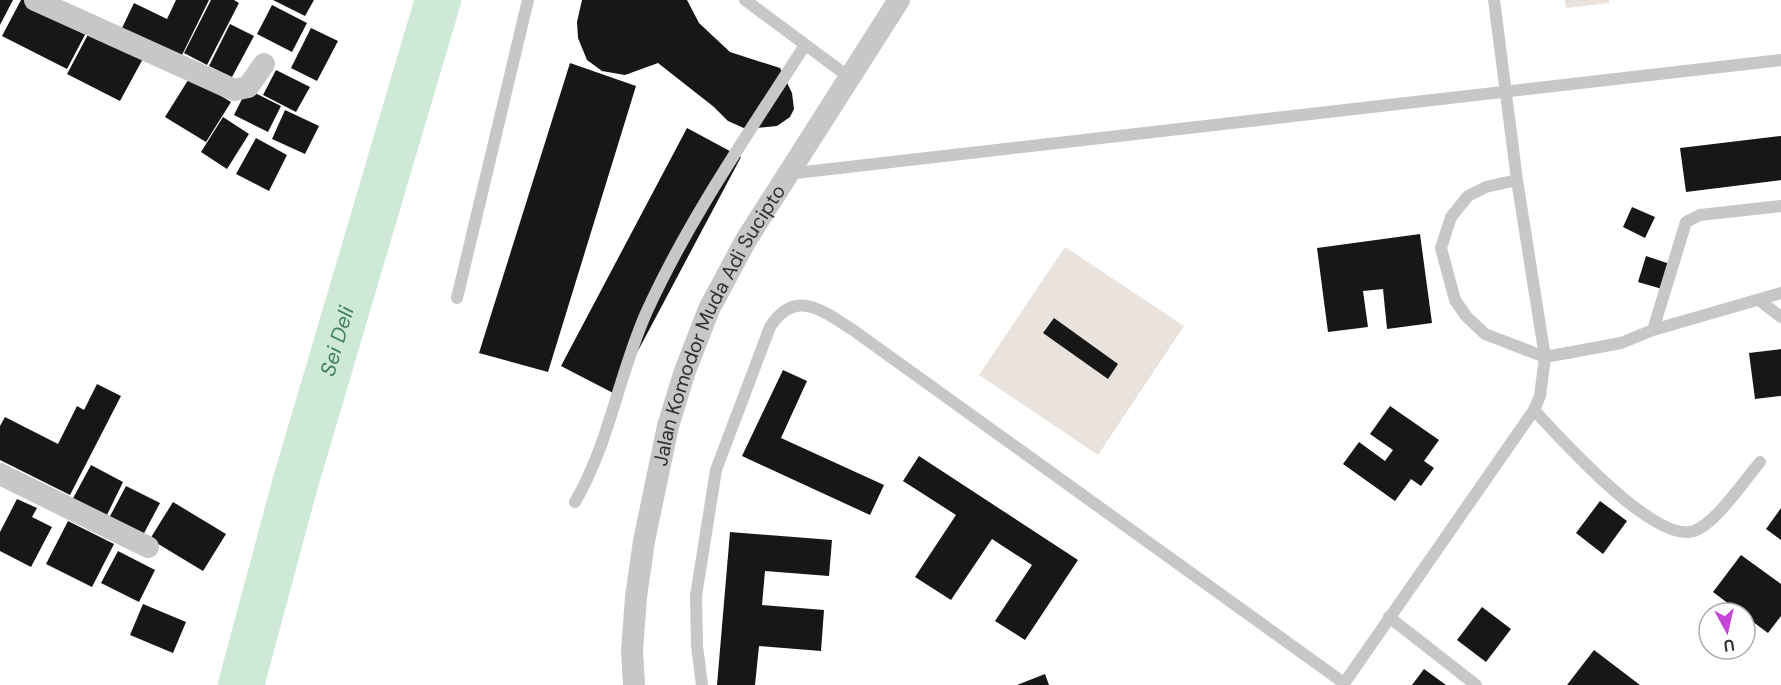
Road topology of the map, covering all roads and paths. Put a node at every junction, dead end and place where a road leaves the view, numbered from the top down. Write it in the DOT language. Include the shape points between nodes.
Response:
graph roads {
  1 [pos="35,0"];
  2 [pos="528,0"];
  3 [pos="745,0"];
  4 [pos="899,0"];
  5 [pos="1494,0"];
  6 [pos="805,45"];
  7 [pos="1781,60"];
  8 [pos="264,64"];
  9 [pos="849,77"];
  10 [pos="1506,93"];
  11 [pos="787,174"];
  12 [pos="1517,180"];
  13 [pos="1781,206"];
  14 [pos="1781,293"];
  15 [pos="457,298"];
  16 [pos="1759,300"];
  17 [pos="1781,317"];
  18 [pos="1653,330"];
  19 [pos="1545,357"];
  20 [pos="1534,410"];
  21 [pos="1760,462"];
  22 [pos="0,474"];
  23 [pos="575,502"];
  24 [pos="148,547"];
  25 [pos="1389,617"];
  26 [pos="1344,684"];
  27 [pos="634,685"];
  28 [pos="702,685"];
  29 [pos="1476,685"];
  1 -- 8 [label="street" via="234,90 248,87"];
  2 -- 15 [label="lane"];
  3 -- 6 [label="lane"];
  4 -- 9 [label="street, Jalan Komodor Muda Adi Sucipto"];
  5 -- 10 [label="lane"];
  6 -- 9 [label="lane"];
  6 -- 23 [label="lane" via="693,222 646,312 601,447"];
  7 -- 10 [label="lane"];
  9 -- 11 [label="street, Jalan Komodor Muda Adi Sucipto"];
  10 -- 11 [label="lane"];
  10 -- 12 [label="lane"];
  11 -- 27 [label="street, Jalan Komodor Muda Adi Sucipto" via="709,309 668,426 636,597"];
  12 -- 19 [label="lane"];
  12 -- 19 [label="lane" via="1468,196 1451,217 1441,248 1455,300 1466,316 1485,334"];
  13 -- 18 [label="lane" via="1700,215 1686,222"];
  14 -- 16 [label="lane"];
  16 -- 17 [label="lane"];
  16 -- 18 [label="lane"];
  18 -- 19 [label="lane" via="1621,343"];
  19 -- 20 [label="lane" via="1540,396"];
  20 -- 21 [label="lane" via="1608,487 1672,530 1696,530 1719,510"];
  20 -- 25 [label="lane"];
  22 -- 24 [label="street"];
  25 -- 26 [label="lane"];
  25 -- 29 [label="lane"];
  26 -- 28 [label="lane" via="852,330 808,306 780,312 770,327 716,470 696,596"];
}
